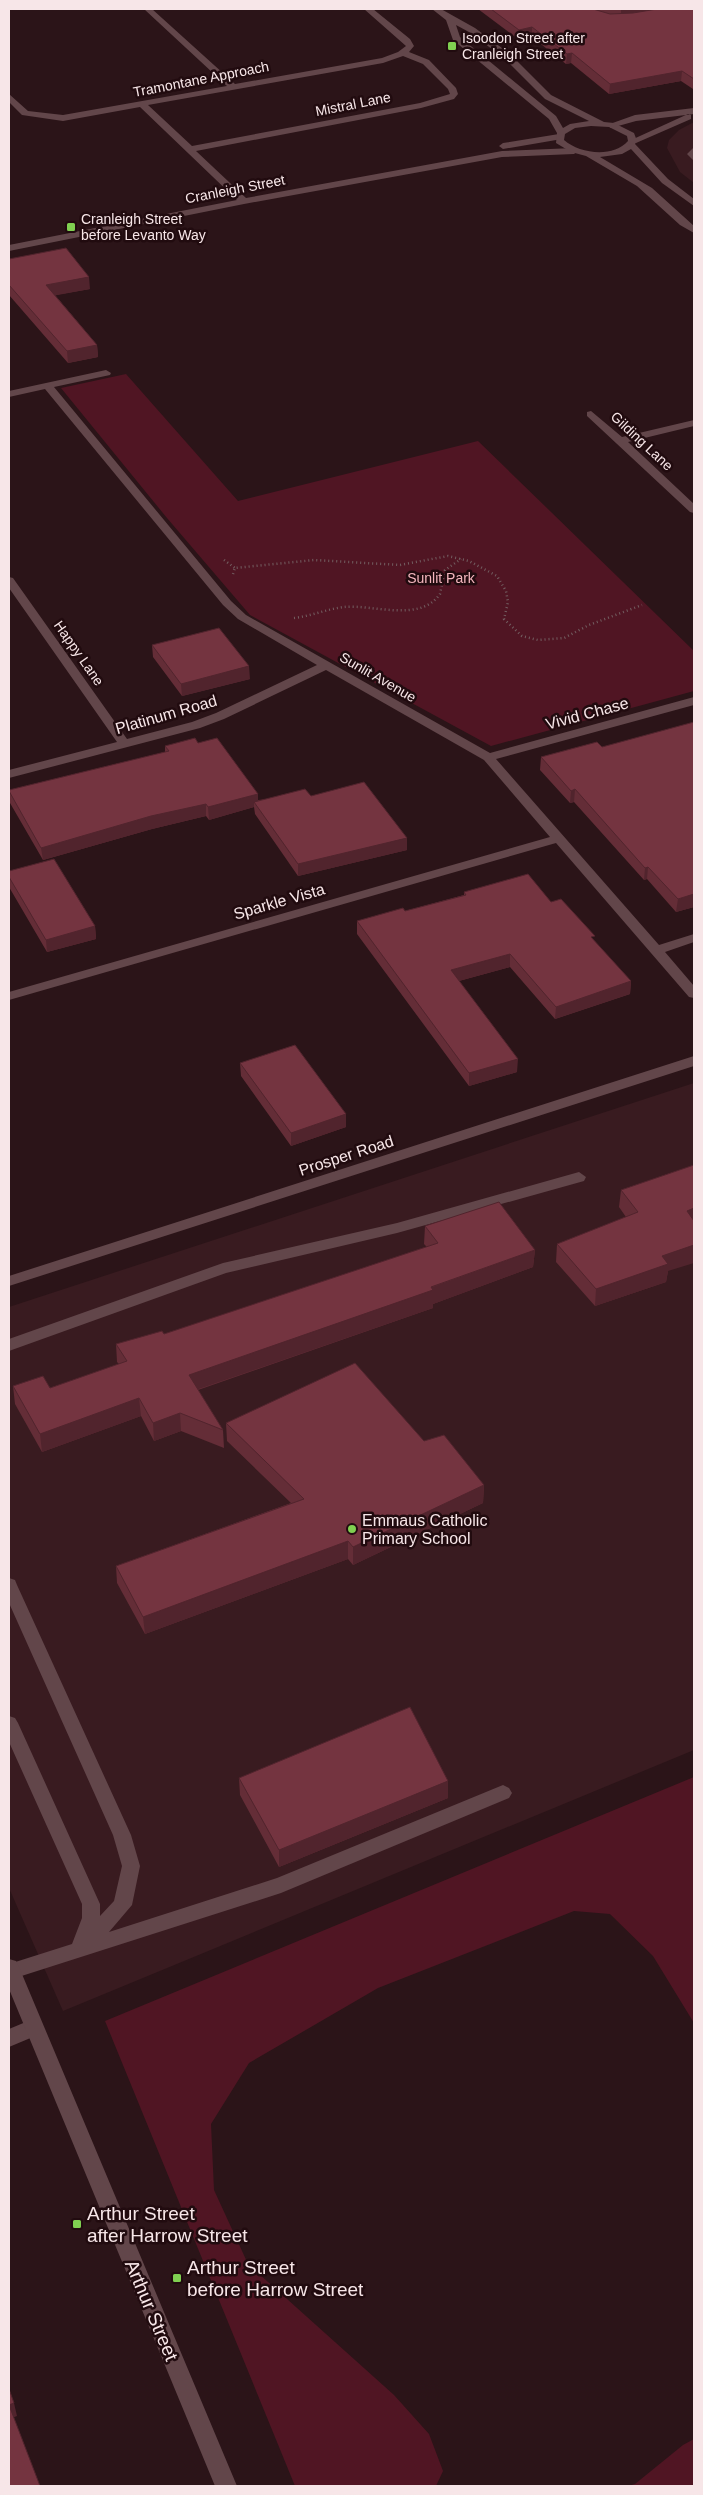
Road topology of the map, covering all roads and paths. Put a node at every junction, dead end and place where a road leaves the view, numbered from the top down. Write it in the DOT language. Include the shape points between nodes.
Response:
graph roads {
  1 [pos="148,9"];
  2 [pos="368,9"];
  3 [pos="436,9"];
  4 [pos="450,19"];
  5 [pos="403,53"];
  6 [pos="233,87"];
  7 [pos="9,97"];
  8 [pos="142,104"];
  9 [pos="694,113"];
  10 [pos="606,125"];
  11 [pos="560,134"];
  12 [pos="632,143"];
  13 [pos="191,149"];
  14 [pos="694,150"];
  15 [pos="574,151"];
  16 [pos="588,154"];
  17 [pos="694,158"];
  18 [pos="378,176"];
  19 [pos="244,201"];
  20 [pos="694,203"];
  21 [pos="694,230"];
  22 [pos="9,248"];
  23 [pos="106,373"];
  24 [pos="48,386"];
  25 [pos="9,394"];
  26 [pos="590,414"];
  27 [pos="694,423"];
  28 [pos="620,441"];
  29 [pos="694,510"];
  30 [pos="460,559"];
  31 [pos="232,575"];
  32 [pos="9,580"];
  33 [pos="642,605"];
  34 [pos="290,618"];
  35 [pos="326,665"];
  36 [pos="694,701"];
  37 [pos="124,744"];
  38 [pos="488,757"];
  39 [pos="9,774"];
  40 [pos="559,838"];
  41 [pos="694,938"];
  42 [pos="656,950"];
  43 [pos="694,994"];
  44 [pos="9,996"];
  45 [pos="694,1061"];
  46 [pos="579,1177"];
  47 [pos="9,1282"];
  48 [pos="9,1346"];
  49 [pos="9,1585"];
  50 [pos="9,1723"];
  51 [pos="503,1793"];
  52 [pos="79,1950"];
  53 [pos="10,1970"];
  54 [pos="33,2028"];
  55 [pos="9,2038"];
  56 [pos="226,2486"];
  1 -- 6 [label="street"];
  2 -- 5 [label="street" via="407,41 410,46"];
  3 -- 4 [label="street"];
  4 -- 10 [label="street" via="472,30 507,56 548,97"];
  4 -- 11 [label="street" via="456,38 553,118"];
  5 -- 6 [label="street, Tramontane Approach" via="383,60"];
  5 -- 13 [label="street, Mistral Lane" via="426,62 454,94 421,105"];
  6 -- 8 [label="street, Tramontane Approach"];
  7 -- 8 [label="street, Tramontane Approach" via="25,113 49,118"];
  8 -- 13 [label="street"];
  9 -- 10 [label="street" via="635,118"];
  9 -- 12 [label="street"];
  10 -- 11 [label="street, Cranleigh Street" via="573,126"];
  10 -- 12 [label="street" via="626,131 631,135"];
  11 -- 15 [label="street" via="562,145"];
  11 -- 18 [label="street, Cranleigh Street" via="420,162"];
  12 -- 16 [label="street" via="623,150"];
  12 -- 20 [label="street" via="665,181"];
  13 -- 19 [label="street"];
  14 -- 17 [label="street" via="691,154"];
  15 -- 16 [label="street, Cranleigh Street"];
  15 -- 18 [label="street, Cranleigh Street" via="502,154"];
  16 -- 21 [label="street" via="648,190"];
  18 -- 19 [label="street, Cranleigh Street"];
  19 -- 22 [label="street, Cranleigh Street"];
  23 -- 24 [label="street"];
  24 -- 25 [label="street"];
  24 -- 35 [label="street, Sunlit Avenue" via="227,603 242,617"];
  26 -- 28 [label="street, Gilding Lane"];
  27 -- 28 [label="street"];
  28 -- 29 [label="street, Gilding Lane"];
  30 -- 31 [label="path" via="448,556 400,565 314,560 235,568"];
  30 -- 33 [label="path" via="497,576 507,596 504,619 522,636 538,640 564,638"];
  30 -- 34 [label="path" via="445,570 441,595 422,606 391,609 341,607"];
  32 -- 37 [label="street, Happy Lane"];
  35 -- 37 [label="street, Platinum Road" via="220,716"];
  35 -- 38 [label="street, Sunlit Avenue"];
  36 -- 38 [label="street, Vivid Chase"];
  37 -- 39 [label="street, Platinum Road"];
  38 -- 40 [label="street, Sunlit Avenue"];
  40 -- 42 [label="street, Sunlit Avenue"];
  40 -- 44 [label="street, Sparkle Vista"];
  41 -- 42 [label="street"];
  42 -- 43 [label="street, Sunlit Avenue"];
  45 -- 47 [label="street, Prosper Road"];
  46 -- 48 [label="street" via="397,1228 223,1268"];
  49 -- 52 [label="street" via="122,1835 131,1866 123,1905"];
  50 -- 52 [label="street" via="90,1904 91,1918"];
  51 -- 52 [label="street" via="281,1885"];
  52 -- 53 [label="street"];
  53 -- 54 [label="street, Arthur Street"];
  54 -- 55 [label="street"];
  54 -- 56 [label="street, Arthur Street"];
}
